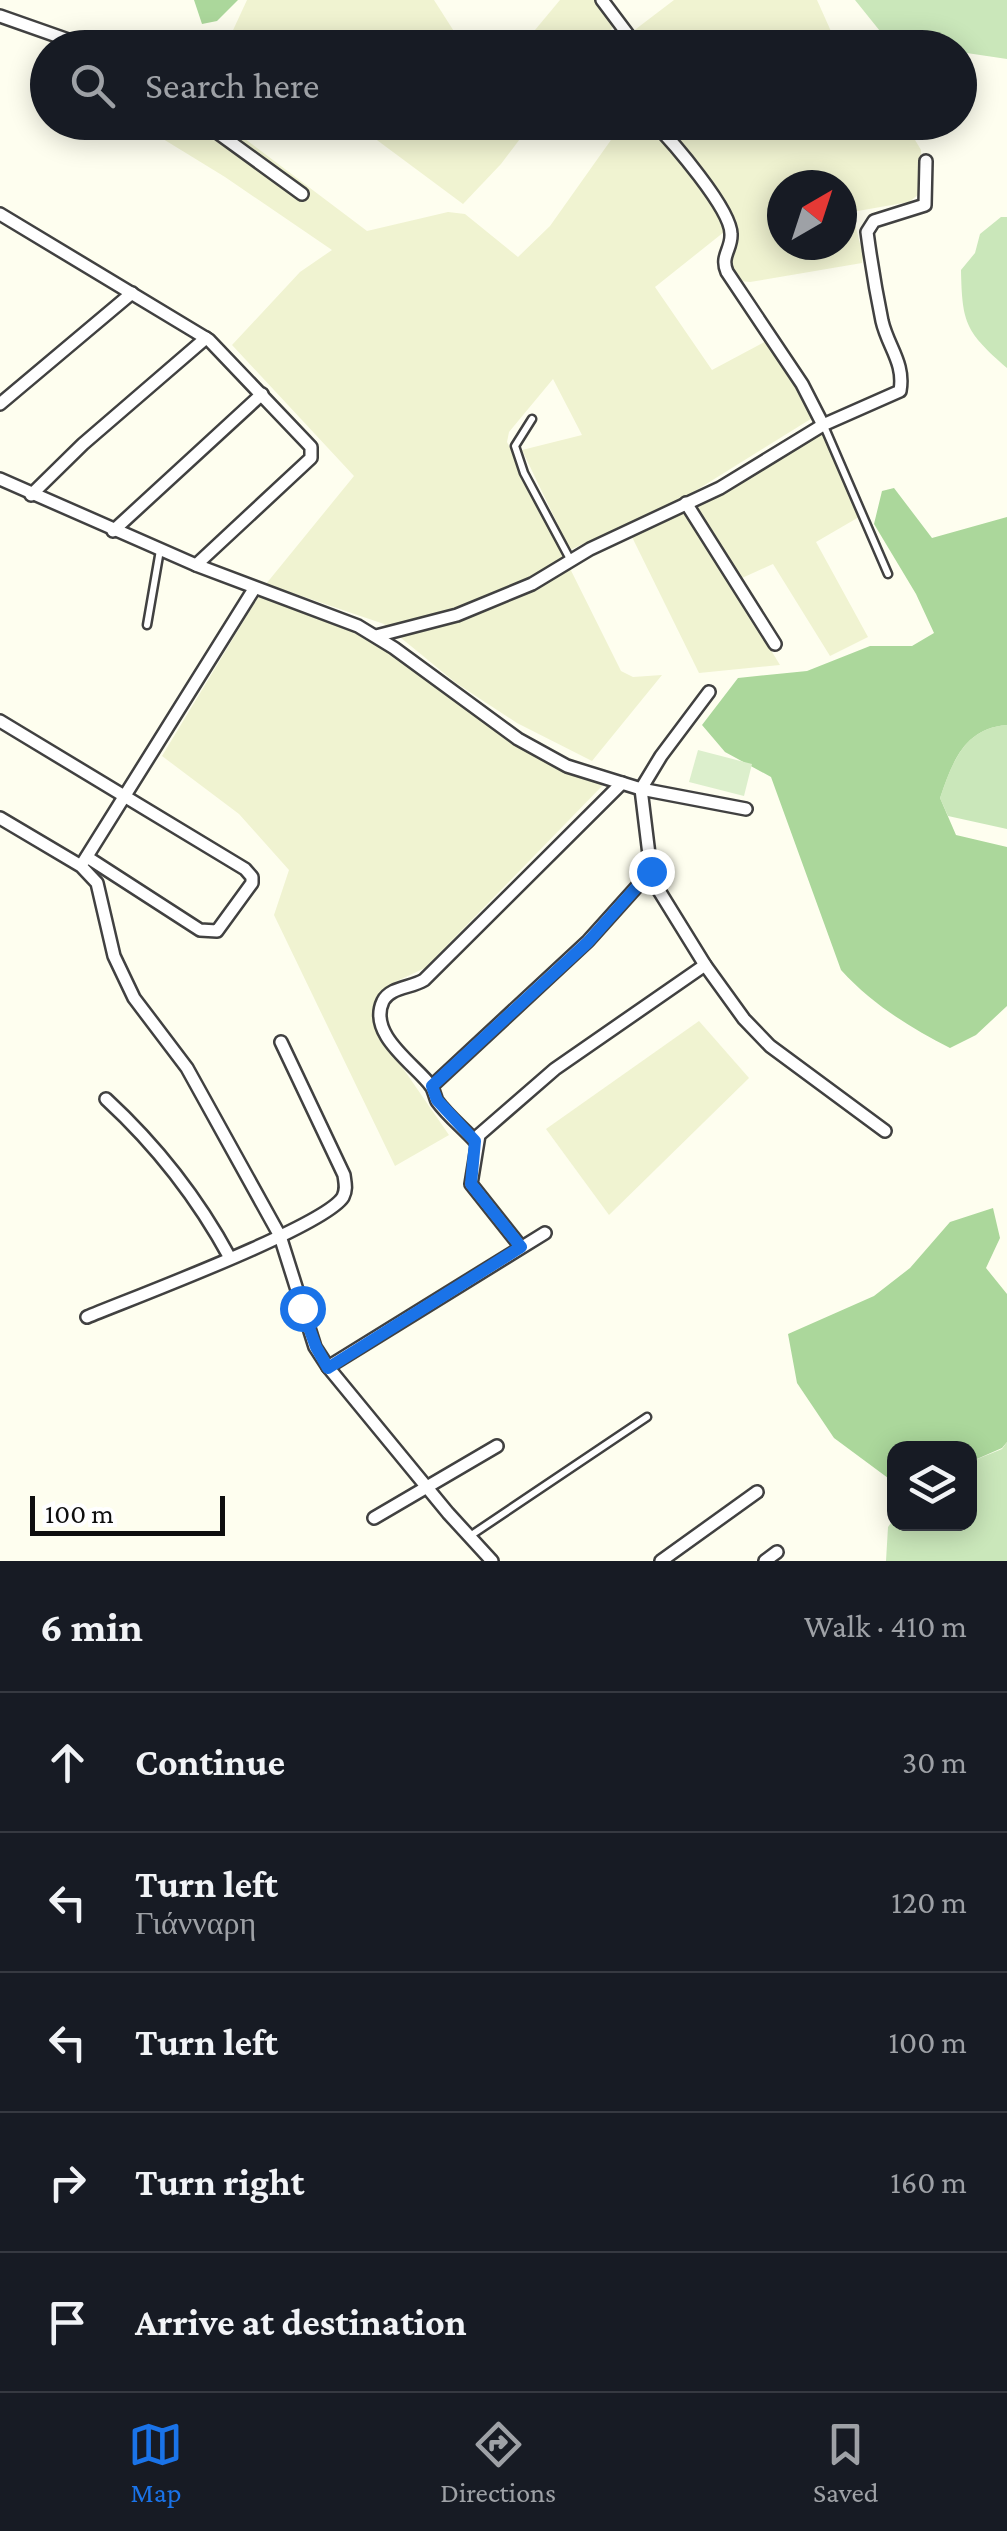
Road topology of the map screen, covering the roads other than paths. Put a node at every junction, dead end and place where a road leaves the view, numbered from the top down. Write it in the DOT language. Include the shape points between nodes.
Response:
graph roads {
  1 [pos="602,0"];
  2 [pos="0,16"];
  3 [pos="40,30"];
  4 [pos="624,30"];
  5 [pos="228,140"];
  6 [pos="671,140"];
  7 [pos="926,161"];
  8 [pos="302,194"];
  9 [pos="0,214"];
  10 [pos="132,293"];
  11 [pos="206,338"];
  12 [pos="262,394"];
  13 [pos="0,404"];
  14 [pos="532,420"];
  15 [pos="823,425"];
  16 [pos="0,478"];
  17 [pos="31,495"];
  18 [pos="686,503"];
  19 [pos="113,530"];
  20 [pos="160,550"];
  21 [pos="571,560"];
  22 [pos="196,565"];
  23 [pos="888,574"];
  24 [pos="254,589"];
  25 [pos="147,624"];
  26 [pos="376,636"];
  27 [pos="776,644"];
  28 [pos="710,692"];
  29 [pos="0,721"];
  30 [pos="622,783"];
  31 [pos="641,789"];
  32 [pos="125,798"];
  33 [pos="746,810"];
  34 [pos="0,818"];
  35 [pos="84,862"];
  36 [pos="651,871"];
  37 [pos="705,965"];
  38 [pos="281,1042"];
  39 [pos="432,1086"];
  40 [pos="106,1099"];
  41 [pos="886,1131"];
  42 [pos="475,1141"];
  43 [pos="545,1232"];
  44 [pos="280,1236"];
  45 [pos="521,1247"];
  46 [pos="230,1258"];
  47 [pos="86,1317"];
  48 [pos="328,1368"];
  49 [pos="647,1417"];
  50 [pos="497,1446"];
  51 [pos="428,1488"];
  52 [pos="757,1492"];
  53 [pos="374,1518"];
  54 [pos="469,1536"];
  55 [pos="777,1552"];
  56 [pos="492,1561"];
  57 [pos="661,1561"];
  58 [pos="766,1561"];
  1 -- 4 [label="street"];
  2 -- 3 [label="street"];
  5 -- 8 [label="street"];
  6 -- 15 [label="street" via="728,223 727,272"];
  7 -- 15 [label="street" via="925,205 874,221 867,232 900,391"];
  9 -- 10 [label="street"];
  10 -- 11 [label="street"];
  10 -- 13 [label="street"];
  11 -- 12 [label="street"];
  11 -- 17 [label="street"];
  12 -- 19 [label="street"];
  12 -- 22 [label="street" via="312,453"];
  14 -- 21 [label="lane" via="515,446"];
  15 -- 18 [label="street"];
  15 -- 23 [label="lane"];
  16 -- 17 [label="street"];
  17 -- 19 [label="street"];
  18 -- 21 [label="street"];
  18 -- 27 [label="street"];
  19 -- 20 [label="street"];
  20 -- 22 [label="street"];
  20 -- 25 [label="lane"];
  21 -- 26 [label="street" via="456,616"];
  22 -- 24 [label="street"];
  24 -- 26 [label="street"];
  24 -- 32 [label="street"];
  26 -- 30 [label="street" via="518,739 568,766"];
  28 -- 31 [label="street"];
  29 -- 32 [label="street"];
  30 -- 31 [label="street"];
  30 -- 39 [label="street" via="424,980 384,998 390,1042"];
  31 -- 33 [label="street"];
  31 -- 36 [label="street"];
  32 -- 35 [label="street"];
  32 -- 35 [label="street" via="244,869 252,884 211,933"];
  34 -- 35 [label="street"];
  35 -- 44 [label="street" via="98,883 114,956 134,998 186,1068"];
  36 -- 37 [label="street"];
  36 -- 39 [label="street" via="588,942"];
  37 -- 41 [label="street" via="770,1046"];
  37 -- 42 [label="street" via="555,1069"];
  38 -- 44 [label="street" via="346,1188 342,1200"];
  39 -- 42 [label="street"];
  40 -- 46 [label="street" via="147,1137 206,1214"];
  42 -- 45 [label="street" via="471,1184"];
  43 -- 45 [label="street"];
  44 -- 46 [label="street"];
  44 -- 48 [label="street"];
  45 -- 48 [label="street"];
  46 -- 47 [label="street"];
  48 -- 51 [label="street"];
  49 -- 54 [label="lane"];
  50 -- 51 [label="street"];
  51 -- 53 [label="street"];
  51 -- 54 [label="street"];
  52 -- 57 [label="street"];
  54 -- 56 [label="street"];
  55 -- 58 [label="street"];
}
